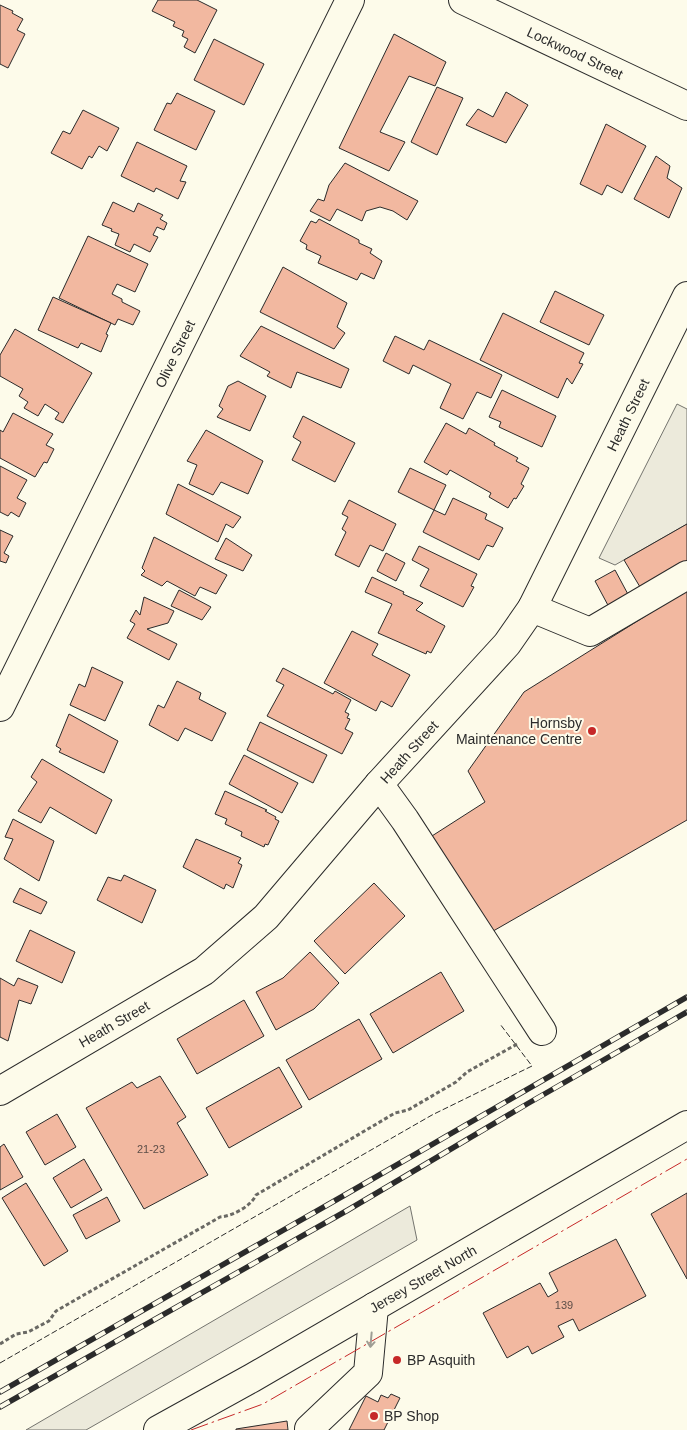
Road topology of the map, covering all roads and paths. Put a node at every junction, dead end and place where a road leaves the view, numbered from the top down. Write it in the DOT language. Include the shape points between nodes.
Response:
graph roads {
  1 [pos="350,0"];
  2 [pos="464,0"];
  3 [pos="687,106"];
  4 [pos="687,296"];
  5 [pos="687,575"];
  6 [pos="532,608"];
  7 [pos="0,707"];
  8 [pos="379,784"];
  9 [pos="542,1030"];
  10 [pos="0,1091"];
  11 [pos="687,1125"];
  12 [pos="374,1307"];
  13 [pos="0,1344"];
  14 [pos="158,1430"];
  15 [pos="306,1430"];
  1 -- 7 [label="street, Olive Street"];
  2 -- 3 [label="street, Lockwood Street"];
  4 -- 6 [label="street, Heath Street"];
  5 -- 6 [label="street" via="590,632"];
  6 -- 8 [label="street, Heath Street" via="507,644"];
  8 -- 9 [label="street"];
  8 -- 10 [label="street, Heath Street" via="266,917 204,971"];
  9 -- 13 [label="path" via="408,1110 395,1113 256,1196 253,1202 228,1216 220,1216 56,1311 49,1321"];
  11 -- 12 [label="street, Jersey Street North"];
  12 -- 14 [label="street, Jersey Street North"];
  12 -- 15 [label="street, one-way" via="368,1373"];
}
